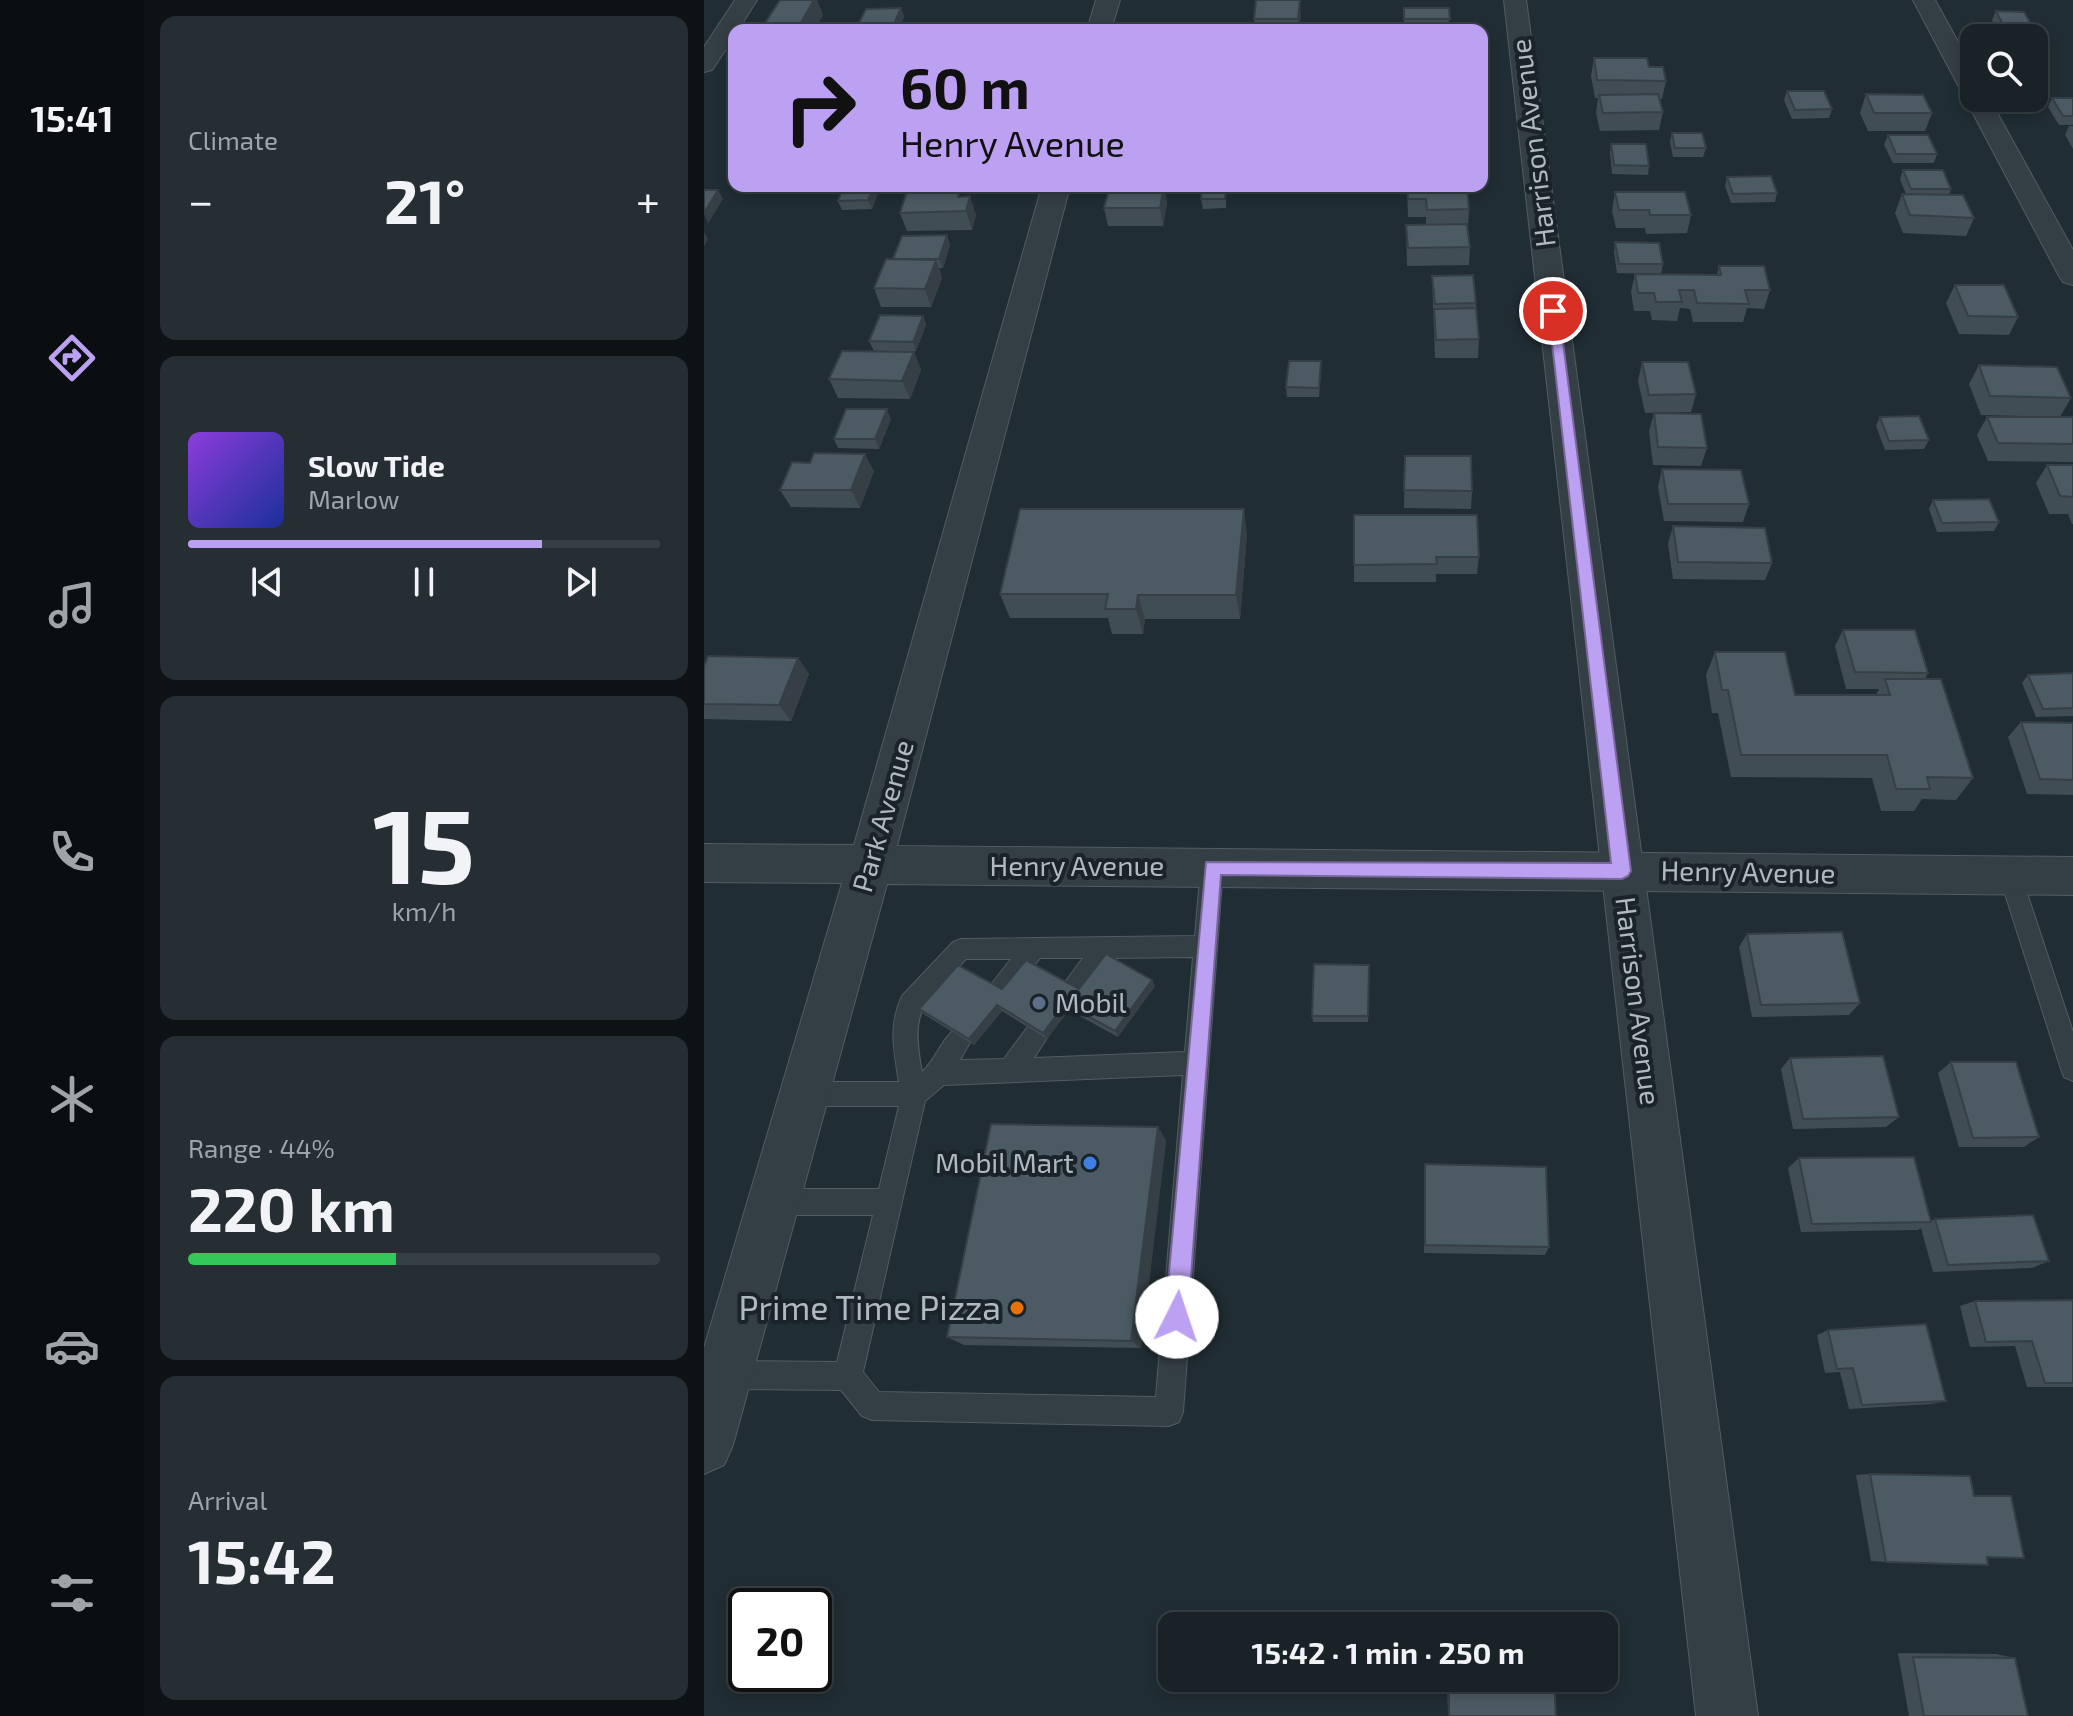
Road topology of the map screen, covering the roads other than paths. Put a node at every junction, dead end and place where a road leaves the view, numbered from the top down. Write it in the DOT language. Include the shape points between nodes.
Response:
graph roads {
  1 [pos="746,0"];
  2 [pos="1108,0"];
  3 [pos="1515,0"];
  4 [pos="1924,0"];
  5 [pos="730,24"];
  6 [pos="1101,24"];
  7 [pos="728,28"];
  8 [pos="704,65"];
  9 [pos="1960,67"];
  10 [pos="1985,112"];
  11 [pos="1054,192"];
  12 [pos="2073,276"];
  13 [pos="704,863"];
  14 [pos="870,865"];
  15 [pos="1212,867"];
  16 [pos="1622,871"];
  17 [pos="2010,875"];
  18 [pos="2073,876"];
  19 [pos="1206,946"];
  20 [pos="1106,947"];
  21 [pos="1034,949"];
  22 [pos="1072,989"];
  23 [pos="998,991"];
  24 [pos="1038,1033"];
  25 [pos="961,1037"];
  26 [pos="1197,1063"];
  27 [pos="2073,1069"];
  28 [pos="1010,1071"];
  29 [pos="939,1073"];
  30 [pos="804,1094"];
  31 [pos="914,1094"];
  32 [pos="773,1202"];
  33 [pos="891,1202"];
  34 [pos="724,1375"];
  35 [pos="848,1376"];
  36 [pos="704,1445"];
  37 [pos="1727,1716"];
  1 -- 5 [label="street"];
  2 -- 6 [label="street"];
  3 -- 16 [label="street, Harrison Avenue"];
  4 -- 9 [label="street"];
  7 -- 8 [label="street"];
  10 -- 12 [label="street"];
  11 -- 14 [label="street, Park Avenue"];
  13 -- 14 [label="street, Henry Avenue"];
  14 -- 15 [label="street, Henry Avenue"];
  14 -- 30 [label="street, Park Avenue"];
  15 -- 16 [label="street, Henry Avenue"];
  15 -- 19 [label="lane"];
  16 -- 17 [label="street, Henry Avenue"];
  16 -- 37 [label="street, Harrison Avenue"];
  17 -- 18 [label="street, Henry Avenue"];
  17 -- 27 [label="lane"];
  19 -- 20 [label="lane"];
  19 -- 26 [label="lane"];
  20 -- 21 [label="lane"];
  20 -- 22 [label="lane"];
  21 -- 23 [label="lane"];
  21 -- 31 [label="lane" via="961,949 910,1004 903,1035"];
  24 -- 28 [label="lane"];
  25 -- 29 [label="lane"];
  26 -- 28 [label="lane"];
  26 -- 35 [label="lane" via="1169,1412 872,1406"];
  28 -- 29 [label="lane"];
  29 -- 31 [label="lane"];
  30 -- 31 [label="lane"];
  30 -- 32 [label="street, Park Avenue"];
  31 -- 33 [label="lane"];
  32 -- 33 [label="lane"];
  32 -- 34 [label="street, Park Avenue"];
  33 -- 35 [label="lane"];
  34 -- 35 [label="lane"];
  34 -- 36 [label="street, Park Avenue"];
}
